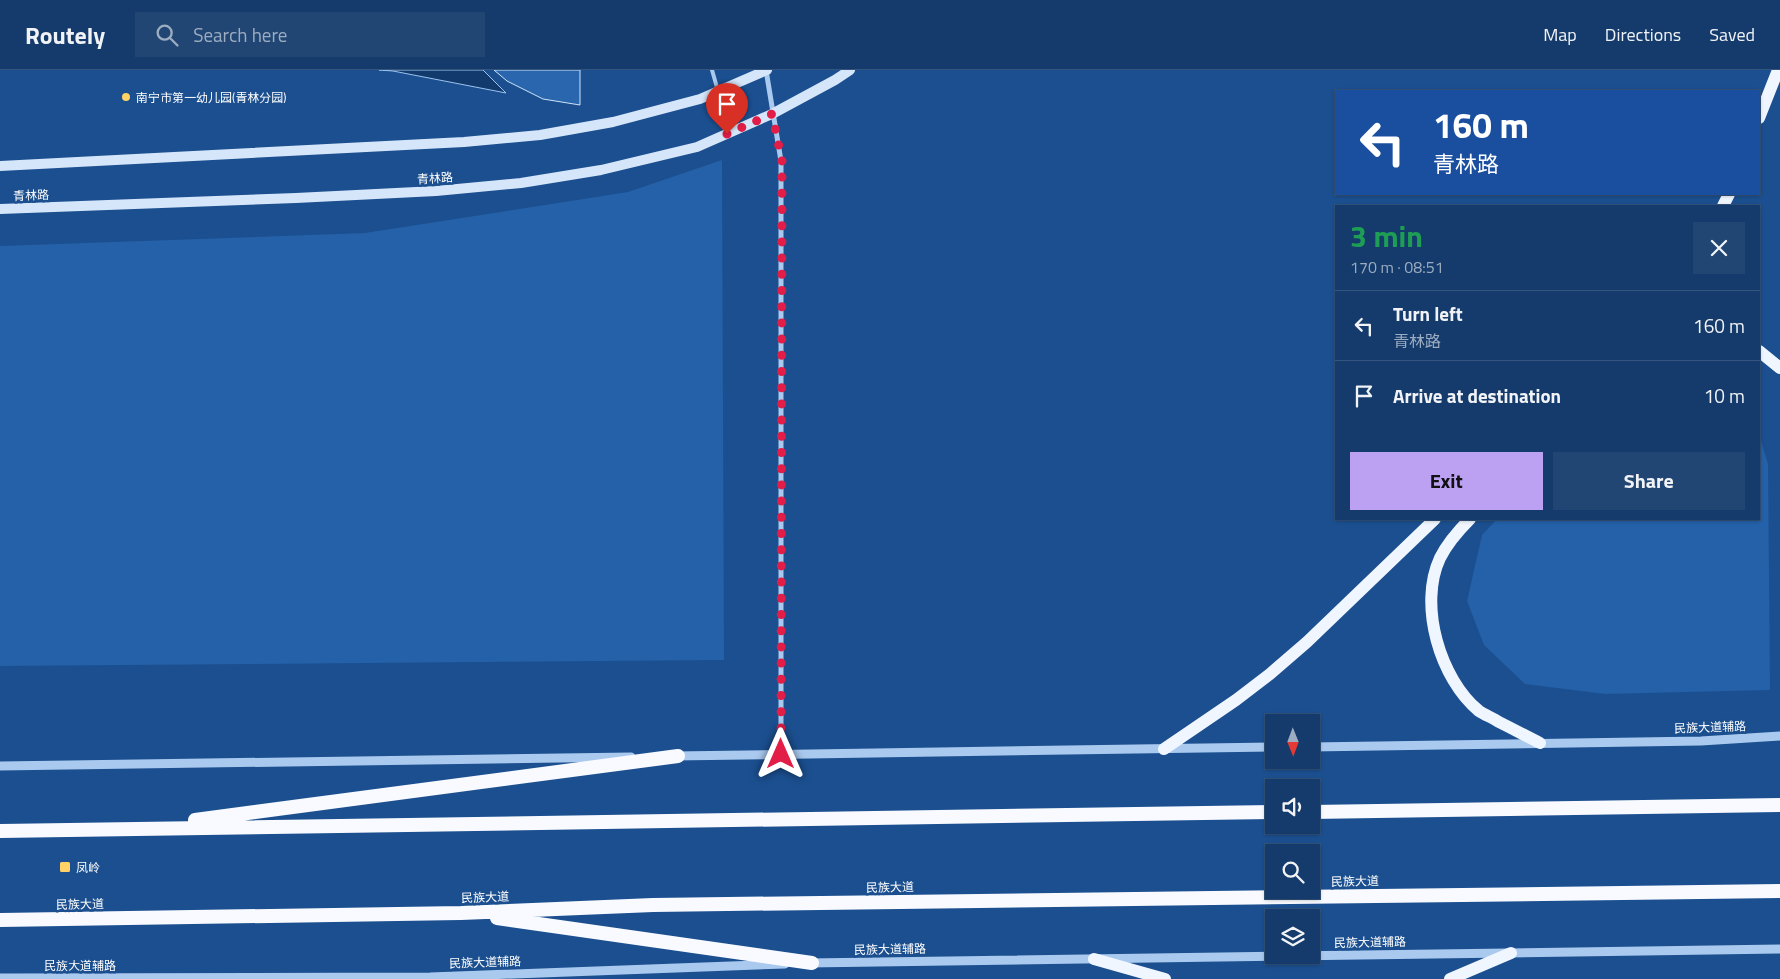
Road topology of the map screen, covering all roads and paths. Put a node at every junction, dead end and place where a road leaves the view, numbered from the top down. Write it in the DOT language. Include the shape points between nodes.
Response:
graph roads {
  1 [pos="712,70"];
  2 [pos="766,70"];
  3 [pos="850,70"];
  4 [pos="1778,70"];
  5 [pos="718,91"];
  6 [pos="772,114"];
  7 [pos="1760,115"];
  8 [pos="0,166"];
  9 [pos="0,209"];
  10 [pos="1760,353"];
  11 [pos="1780,368"];
  12 [pos="1434,520"];
  13 [pos="1469,520"];
  14 [pos="1780,736"];
  15 [pos="1540,743"];
  16 [pos="1320,746"];
  17 [pos="1265,747"];
  18 [pos="1164,749"];
  19 [pos="781,754"];
  20 [pos="678,756"];
  21 [pos="0,766"];
  22 [pos="1780,805"];
  23 [pos="1265,812"];
  24 [pos="1320,812"];
  25 [pos="131,829"];
  26 [pos="0,831"];
  27 [pos="1780,891"];
  28 [pos="461,913"];
  29 [pos="0,920"];
  30 [pos="1780,949"];
  31 [pos="1511,953"];
  32 [pos="1094,959"];
  33 [pos="812,963"];
  34 [pos="0,978"];
  35 [pos="430,978"];
  36 [pos="1165,979"];
  37 [pos="1450,979"];
  1 -- 5 [label="lane"];
  2 -- 5 [label="main road"];
  2 -- 6 [label="street"];
  3 -- 6 [label="main road, 青林路"];
  4 -- 7 [label="main road"];
  5 -- 8 [label="main road" via="700,99 613,122 540,135 464,142"];
  6 -- 9 [label="main road, 青林路" via="697,146 601,170 521,183 296,198"];
  6 -- 19 [label="street" via="782,161"];
  10 -- 11 [label="main road"];
  12 -- 18 [label="main road" via="1308,642 1236,700"];
  13 -- 15 [label="main road" via="1440,558 1433,580 1434,630 1444,662 1460,690 1480,711"];
  14 -- 15 [label="street, 民族大道辅路" via="1701,741"];
  15 -- 16 [label="street, 民族大道辅路"];
  17 -- 18 [label="street"];
  18 -- 19 [label="street"];
  19 -- 20 [label="street"];
  20 -- 21 [label="street"];
  20 -- 25 [label="highway"];
  22 -- 24 [label="highway"];
  23 -- 25 [label="highway"];
  25 -- 26 [label="highway"];
  27 -- 28 [label="highway, 民族大道" via="653,905"];
  28 -- 29 [label="highway, 民族大道"];
  28 -- 33 [label="highway"];
  30 -- 31 [label="street, 民族大道辅路"];
  31 -- 32 [label="street, 民族大道辅路"];
  31 -- 37 [label="main road"];
  32 -- 33 [label="street, 民族大道辅路"];
  32 -- 36 [label="main road"];
  33 -- 35 [label="street, 民族大道辅路"];
  34 -- 35 [label="street, 民族大道辅路"];
}
